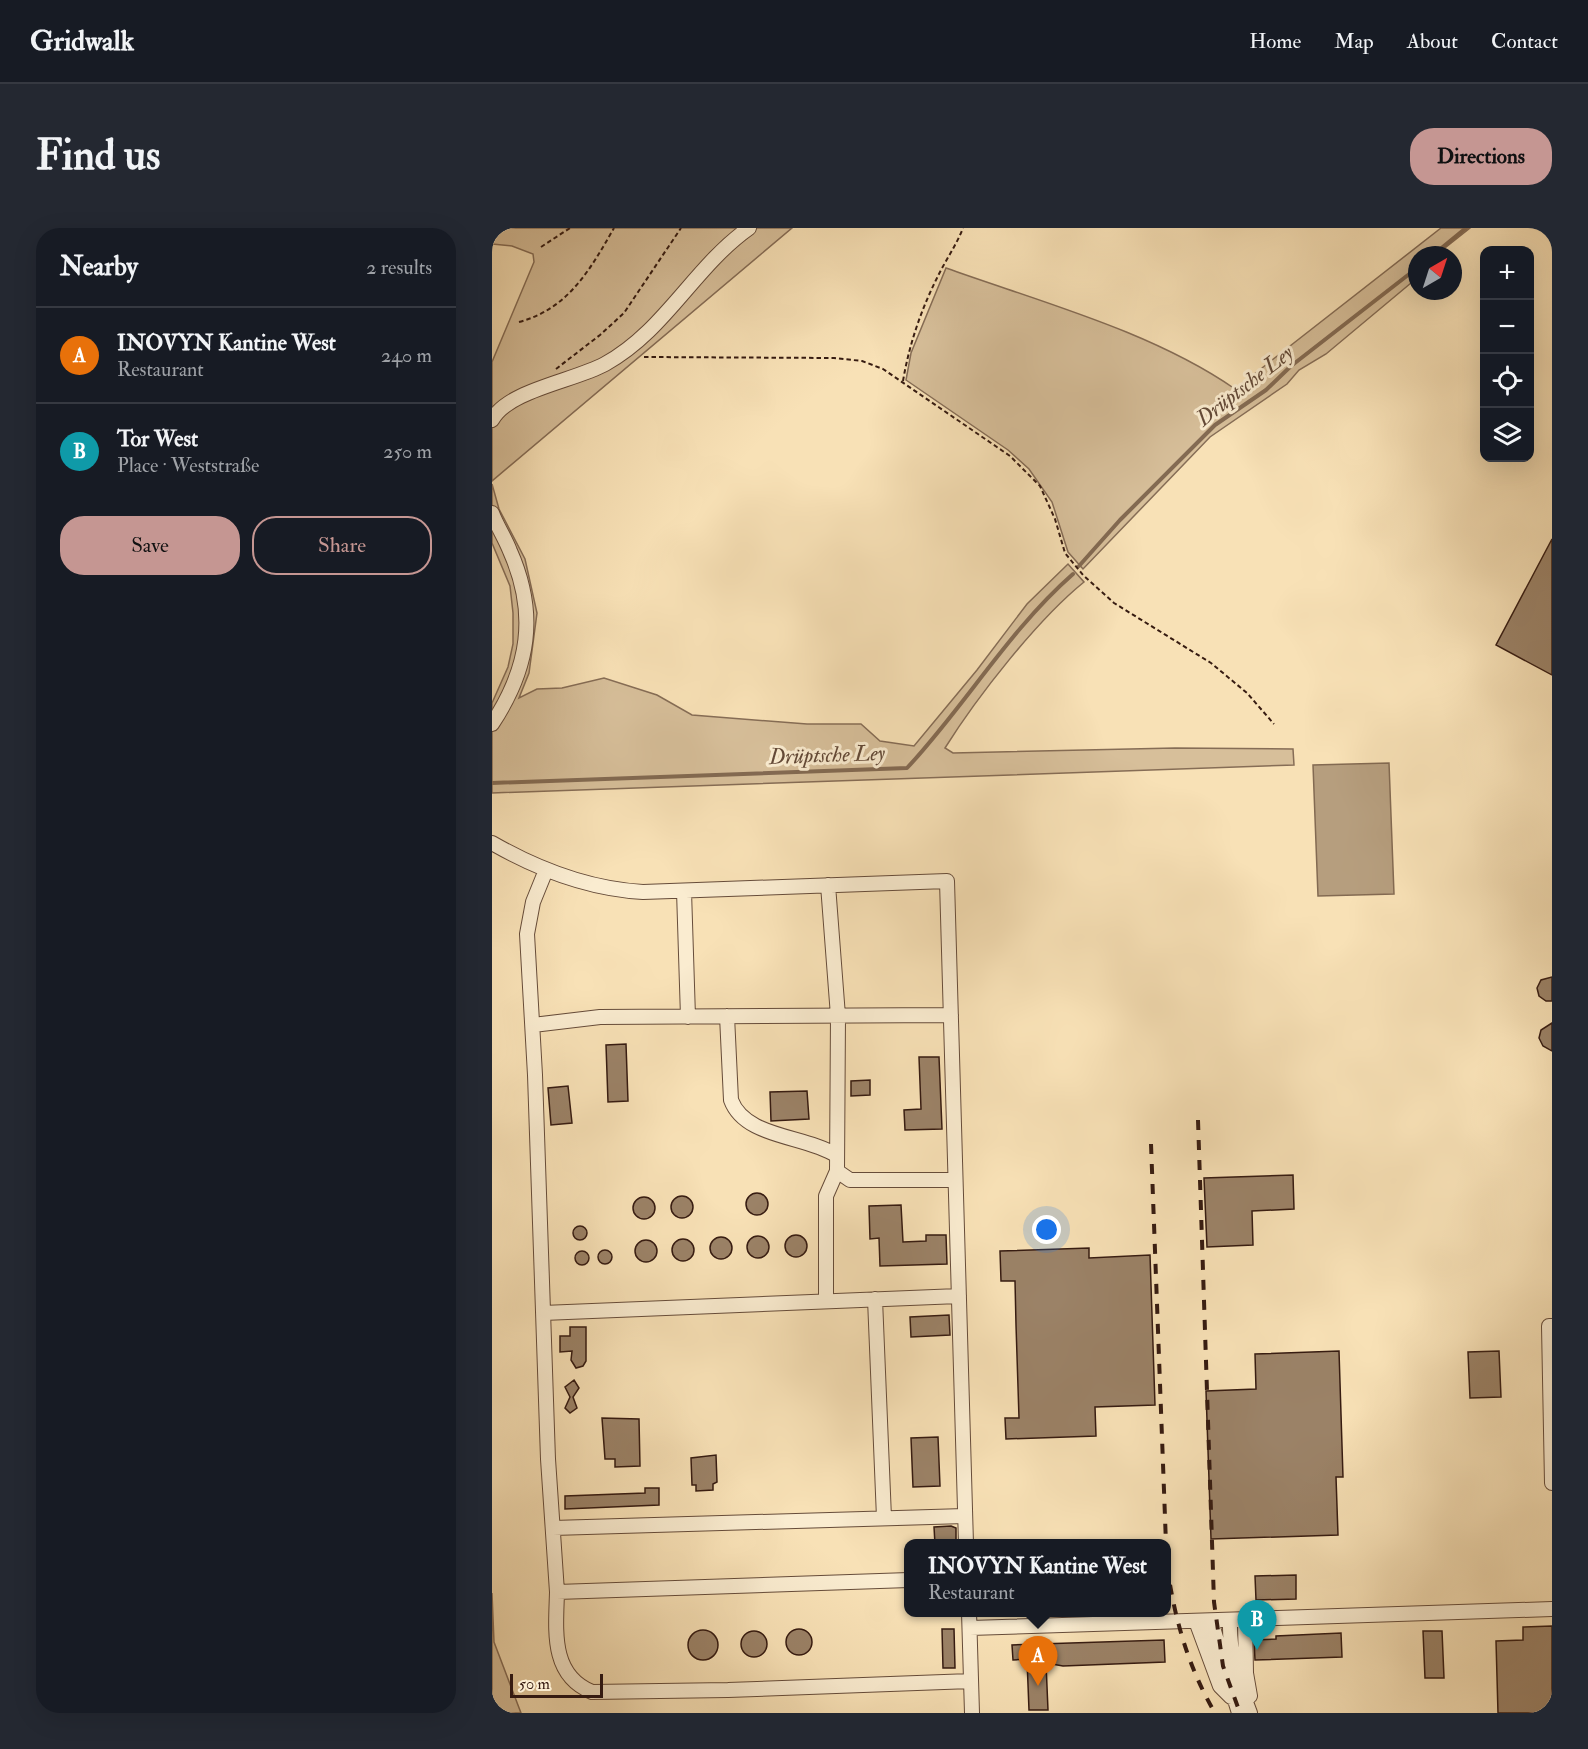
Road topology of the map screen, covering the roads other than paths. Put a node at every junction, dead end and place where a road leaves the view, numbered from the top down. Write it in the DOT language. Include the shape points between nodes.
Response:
graph roads {
  1 [pos="749,228"];
  2 [pos="492,420"];
  3 [pos="492,513"];
  4 [pos="492,724"];
  5 [pos="492,843"];
  6 [pos="546,870"];
  7 [pos="828,885"];
  8 [pos="684,891"];
  9 [pos="951,1015"];
  10 [pos="727,1016"];
  11 [pos="838,1016"];
  12 [pos="688,1017"];
  13 [pos="532,1025"];
  14 [pos="836,1155"];
  15 [pos="837,1171"];
  16 [pos="955,1180"];
  17 [pos="959,1296"];
  18 [pos="875,1299"];
  19 [pos="826,1301"];
  20 [pos="543,1312"];
  21 [pos="1552,1326"];
  22 [pos="1552,1453"];
  23 [pos="1552,1483"];
  24 [pos="965,1516"];
  25 [pos="884,1518"];
  26 [pos="553,1528"];
  27 [pos="966,1539"];
  28 [pos="904,1580"];
  29 [pos="557,1592"];
  30 [pos="1552,1610"];
  31 [pos="969,1617"];
  32 [pos="1245,1619"];
  33 [pos="1230,1620"];
  34 [pos="1196,1621"];
  35 [pos="1210,1621"];
  36 [pos="970,1628"];
  37 [pos="971,1681"];
  38 [pos="1237,1707"];
  39 [pos="972,1713"];
  40 [pos="1252,1713"];
  1 -- 2 [label="street" via="729,243 631,348 576,377 523,394 505,405"];
  3 -- 4 [label="street" via="518,571 527,614 522,666"];
  5 -- 6 [label="street"];
  6 -- 8 [label="street" via="617,891"];
  6 -- 13 [label="street" via="529,915 527,934"];
  7 -- 8 [label="street"];
  7 -- 9 [label="street" via="947,881"];
  7 -- 11 [label="street"];
  8 -- 12 [label="street"];
  9 -- 11 [label="street"];
  9 -- 16 [label="street"];
  10 -- 11 [label="street"];
  10 -- 12 [label="street"];
  10 -- 14 [label="street" via="734,1108 753,1125 810,1142"];
  11 -- 14 [label="street"];
  12 -- 13 [label="street" via="581,1018"];
  13 -- 20 [label="street"];
  14 -- 15 [label="street"];
  15 -- 16 [label="street" via="850,1180"];
  15 -- 19 [label="street" via="826,1196"];
  16 -- 17 [label="street"];
  17 -- 18 [label="street"];
  17 -- 24 [label="street"];
  18 -- 19 [label="street"];
  18 -- 25 [label="street"];
  19 -- 20 [label="street"];
  20 -- 26 [label="street"];
  21 -- 22 [label="street"];
  22 -- 23 [label="street"];
  24 -- 25 [label="street"];
  24 -- 27 [label="street"];
  25 -- 26 [label="street"];
  26 -- 29 [label="street"];
  28 -- 29 [label="street"];
  29 -- 37 [label="street" via="559,1656 568,1675 592,1692"];
  30 -- 32 [label="street"];
  31 -- 36 [label="street"];
  32 -- 33 [label="street"];
  32 -- 40 [label="street" via="1246,1673"];
  33 -- 35 [label="street"];
  33 -- 40 [label="street" via="1230,1649 1238,1683"];
  34 -- 35 [label="street"];
  34 -- 36 [label="street"];
  34 -- 38 [label="street" via="1220,1686"];
  35 -- 38 [label="street"];
  36 -- 37 [label="street"];
  37 -- 39 [label="street"];
}
